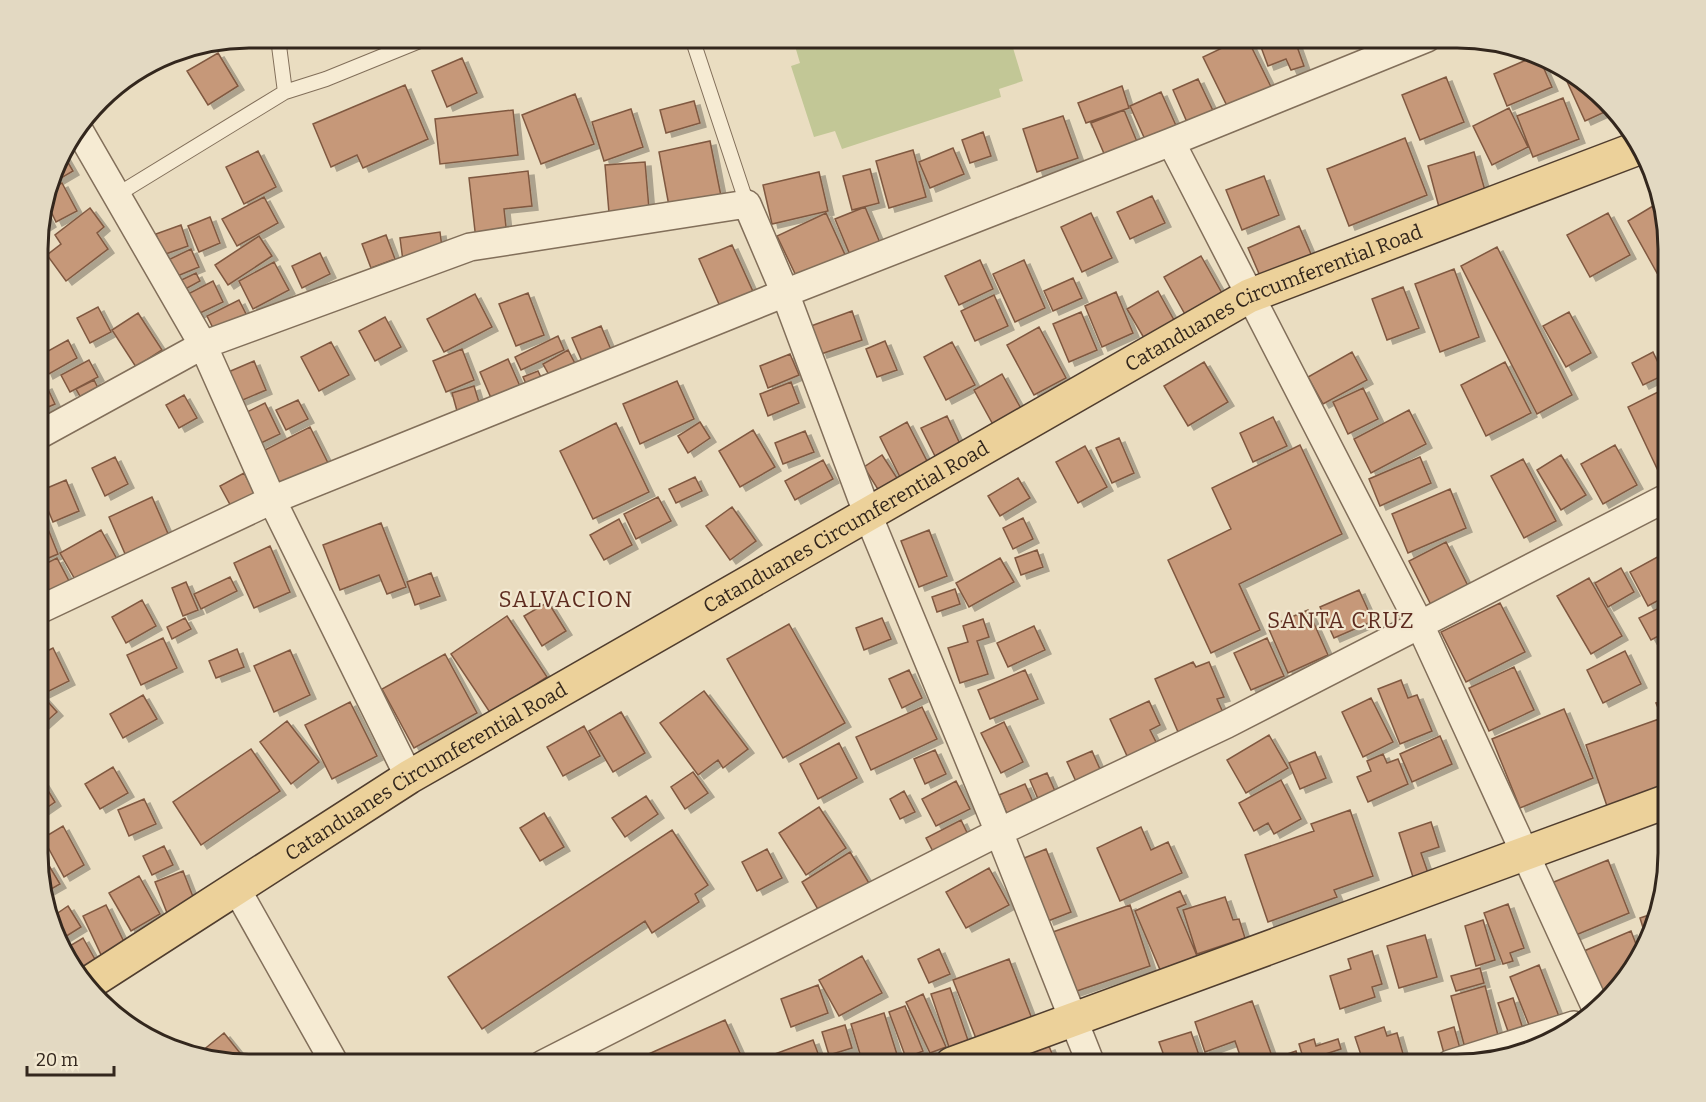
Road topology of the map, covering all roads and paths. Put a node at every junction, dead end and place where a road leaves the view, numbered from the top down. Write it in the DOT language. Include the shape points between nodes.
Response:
graph roads {
  1 [pos="280,48"];
  2 [pos="403,48"];
  3 [pos="695,48"];
  4 [pos="1402,48"];
  5 [pos="285,92"];
  6 [pos="83,137"];
  7 [pos="1171,142"];
  8 [pos="1632,150"];
  9 [pos="115,196"];
  10 [pos="747,204"];
  11 [pos="785,293"];
  12 [pos="1249,296"];
  13 [pos="203,345"];
  14 [pos="48,430"];
  15 [pos="272,500"];
  16 [pos="1658,501"];
  17 [pos="868,515"];
  18 [pos="48,606"];
  19 [pos="1420,625"];
  20 [pos="409,777"];
  21 [pos="1658,805"];
  22 [pos="999,832"];
  23 [pos="1525,852"];
  24 [pos="236,888"];
  25 [pos="94,980"];
  26 [pos="1593,1001"];
  27 [pos="1071,1018"];
  28 [pos="1541,1035"];
  29 [pos="1496,1049"];
  30 [pos="329,1054"];
  31 [pos="563,1054"];
  32 [pos="978,1054"];
  33 [pos="1087,1054"];
  1 -- 5 [label="lane"];
  2 -- 5 [label="lane"];
  3 -- 10 [label="lane"];
  4 -- 7 [label="street"];
  5 -- 9 [label="lane"];
  6 -- 9 [label="street"];
  7 -- 11 [label="street"];
  7 -- 12 [label="street"];
  8 -- 12 [label="main road, Catanduanes Circumferential Road"];
  9 -- 13 [label="street"];
  10 -- 11 [label="street"];
  10 -- 13 [label="street" via="470,247"];
  11 -- 15 [label="street"];
  11 -- 17 [label="street"];
  12 -- 17 [label="main road, Catanduanes Circumferential Road"];
  12 -- 19 [label="street"];
  13 -- 14 [label="street"];
  13 -- 15 [label="street"];
  15 -- 18 [label="street"];
  15 -- 20 [label="street"];
  16 -- 19 [label="street"];
  17 -- 20 [label="main road, Catanduanes Circumferential Road"];
  17 -- 22 [label="street"];
  19 -- 22 [label="street" via="1227,724"];
  19 -- 23 [label="street"];
  20 -- 24 [label="main road, Catanduanes Circumferential Road"];
  21 -- 23 [label="main road"];
  22 -- 27 [label="street"];
  22 -- 31 [label="street"];
  23 -- 26 [label="street"];
  23 -- 27 [label="main road"];
  24 -- 25 [label="main road, Catanduanes Circumferential Road"];
  24 -- 30 [label="street"];
  27 -- 32 [label="main road"];
  27 -- 33 [label="street"];
  28 -- 29 [label="street"];
}
